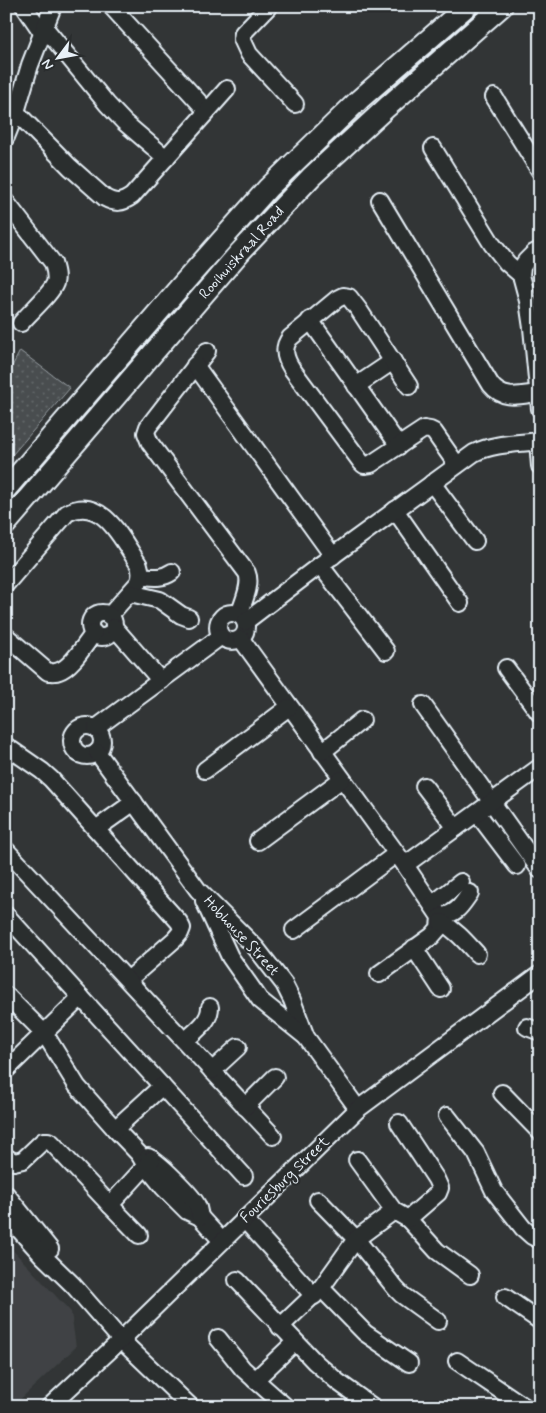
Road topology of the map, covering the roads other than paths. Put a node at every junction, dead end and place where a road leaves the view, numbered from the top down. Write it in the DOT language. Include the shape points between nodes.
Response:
graph roads {
  1 [pos="24,6"];
  2 [pos="53,6"];
  3 [pos="111,6"];
  4 [pos="269,6"];
  5 [pos="466,6"];
  6 [pos="502,6"];
  7 [pos="44,31"];
  8 [pos="226,90"];
  9 [pos="494,97"];
  10 [pos="295,104"];
  11 [pos="207,110"];
  12 [pos="12,113"];
  13 [pos="6,136"];
  14 [pos="433,148"];
  15 [pos="166,158"];
  16 [pos="540,171"];
  17 [pos="380,200"];
  18 [pos="6,202"];
  19 [pos="540,250"];
  20 [pos="521,275"];
  21 [pos="310,320"];
  22 [pos="21,322"];
  23 [pos="207,351"];
  24 [pos="393,361"];
  25 [pos="195,365"];
  26 [pos="356,386"];
  27 [pos="409,386"];
  28 [pos="539,401"];
  29 [pos="539,441"];
  30 [pos="399,446"];
  31 [pos="457,465"];
  32 [pos="540,466"];
  33 [pos="432,483"];
  34 [pos="6,489"];
  35 [pos="395,510"];
  36 [pos="6,524"];
  37 [pos="475,541"];
  38 [pos="326,561"];
  39 [pos="172,572"];
  40 [pos="141,576"];
  41 [pos="6,584"];
  42 [pos="130,593"];
  43 [pos="460,603"];
  44 [pos="189,618"];
  45 [pos="242,619"];
  46 [pos="107,628"];
  47 [pos="6,636"];
  48 [pos="220,636"];
  49 [pos="241,639"];
  50 [pos="386,650"];
  51 [pos="506,668"];
  52 [pos="155,685"];
  53 [pos="423,705"];
  54 [pos="290,707"];
  55 [pos="540,714"];
  56 [pos="362,720"];
  57 [pos="96,728"];
  58 [pos="6,746"];
  59 [pos="98,752"];
  60 [pos="322,752"];
  61 [pos="540,767"];
  62 [pos="205,770"];
  63 [pos="342,779"];
  64 [pos="424,786"];
  65 [pos="134,802"];
  66 [pos="484,807"];
  67 [pos="456,828"];
  68 [pos="96,829"];
  69 [pos="258,840"];
  70 [pos="6,850"];
  71 [pos="397,855"];
  72 [pos="517,866"];
  73 [pos="540,870"];
  74 [pos="540,884"];
  75 [pos="466,888"];
  76 [pos="198,890"];
  77 [pos="310,906"];
  78 [pos="438,914"];
  79 [pos="6,915"];
  80 [pos="294,930"];
  81 [pos="414,948"];
  82 [pos="477,954"];
  83 [pos="379,974"];
  84 [pos="540,974"];
  85 [pos="128,980"];
  86 [pos="284,984"];
  87 [pos="442,989"];
  88 [pos="6,995"];
  89 [pos="82,997"];
  90 [pos="260,1000"];
  91 [pos="210,1007"];
  92 [pos="44,1034"];
  93 [pos="306,1037"];
  94 [pos="185,1041"];
  95 [pos="238,1047"];
  96 [pos="6,1070"];
  97 [pos="212,1071"];
  98 [pos="275,1077"];
  99 [pos="162,1086"];
  100 [pos="502,1093"];
  101 [pos="245,1107"];
  102 [pos="358,1109"];
  103 [pos="447,1116"];
  104 [pos="399,1123"];
  105 [pos="115,1129"];
  106 [pos="540,1132"];
  107 [pos="272,1136"];
  108 [pos="6,1157"];
  109 [pos="146,1160"];
  110 [pos="357,1160"];
  111 [pos="244,1176"];
  112 [pos="6,1194"];
  113 [pos="318,1200"];
  114 [pos="110,1205"];
  115 [pos="6,1215"];
  116 [pos="401,1215"];
  117 [pos="244,1219"];
  118 [pos="139,1235"];
  119 [pos="356,1239"];
  120 [pos="540,1240"];
  121 [pos="222,1241"];
  122 [pos="470,1275"];
  123 [pos="237,1280"];
  124 [pos="74,1285"];
  125 [pos="317,1292"];
  126 [pos="505,1296"];
  127 [pos="438,1321"];
  128 [pos="540,1321"];
  129 [pos="280,1327"];
  130 [pos="218,1338"];
  131 [pos="121,1340"];
  132 [pos="295,1342"];
  133 [pos="457,1361"];
  134 [pos="409,1364"];
  135 [pos="255,1380"];
  136 [pos="59,1403"];
  137 [pos="191,1407"];
  138 [pos="286,1407"];
  139 [pos="373,1407"];
  140 [pos="525,1407"];
  1 -- 7 [label="street"];
  2 -- 7 [label="street"];
  3 -- 11 [label="street"];
  4 -- 10 [label="street" via="243,33 242,39 248,54"];
  5 -- 34 [label="main road, Rooihuiskraal Road" via="360,99 268,188"];
  6 -- 36 [label="main road, Rooihuiskraal Road" via="311,177 240,252"];
  7 -- 12 [label="street"];
  7 -- 15 [label="street" via="124,122"];
  8 -- 11 [label="street"];
  9 -- 16 [label="street"];
  11 -- 15 [label="street"];
  12 -- 13 [label="street"];
  12 -- 15 [label="street" via="112,202 126,201"];
  14 -- 20 [label="street" via="492,244"];
  17 -- 28 [label="street" via="496,391 502,395"];
  18 -- 22 [label="street" via="53,263 56,273 55,283 49,292"];
  19 -- 20 [label="street" via="526,261"];
  20 -- 28 [label="street" via="532,328"];
  21 -- 24 [label="street" via="337,298 349,297"];
  21 -- 26 [label="street"];
  21 -- 30 [label="street" via="286,346 286,357 292,369 364,465"];
  23 -- 25 [label="street"];
  24 -- 26 [label="street"];
  24 -- 27 [label="street"];
  25 -- 38 [label="street"];
  25 -- 45 [label="street" via="146,433 150,443 247,573 249,584"];
  26 -- 30 [label="street"];
  29 -- 31 [label="street" via="485,448"];
  29 -- 32 [label="street"];
  30 -- 31 [label="street" via="424,429 430,430"];
  31 -- 33 [label="street"];
  33 -- 35 [label="street"];
  33 -- 37 [label="street"];
  35 -- 38 [label="street"];
  35 -- 43 [label="street"];
  38 -- 45 [label="street"];
  38 -- 50 [label="street"];
  39 -- 40 [label="street" via="162,577"];
  40 -- 41 [label="street" via="139,565 111,522 88,509 75,509 67,514"];
  40 -- 42 [label="street"];
  42 -- 44 [label="street" via="160,600"];
  42 -- 46 [label="street"];
  45 -- 48 [label="street" via="229,613 221,618 217,627"];
  45 -- 49 [label="street" via="246,631"];
  46 -- 47 [label="street" via="68,666 56,672 48,672"];
  46 -- 52 [label="street" via="136,667"];
  48 -- 49 [label="street" via="232,642"];
  48 -- 52 [label="street"];
  49 -- 54 [label="street"];
  51 -- 55 [label="street"];
  52 -- 57 [label="street"];
  53 -- 66 [label="street"];
  54 -- 60 [label="street"];
  54 -- 62 [label="street"];
  56 -- 60 [label="street"];
  57 -- 59 [label="street" via="102,738"];
  57 -- 59 [label="street" via="80,728 73,735 72,742 81,755"];
  58 -- 68 [label="street" via="42,770"];
  59 -- 65 [label="street, Hobhouse Street"];
  60 -- 63 [label="street"];
  61 -- 66 [label="street"];
  63 -- 69 [label="street"];
  63 -- 71 [label="street"];
  64 -- 67 [label="street"];
  65 -- 68 [label="street"];
  65 -- 76 [label="street, Hobhouse Street"];
  66 -- 67 [label="street"];
  66 -- 72 [label="street"];
  66 -- 73 [label="street"];
  66 -- 74 [label="street"];
  67 -- 71 [label="street"];
  68 -- 85 [label="street" via="182,928 175,939"];
  70 -- 85 [label="street"];
  71 -- 77 [label="street"];
  71 -- 78 [label="street"];
  71 -- 80 [label="street"];
  75 -- 78 [label="street"];
  76 -- 86 [label="street, Hobhouse Street" via="256,948"];
  76 -- 90 [label="street, Hobhouse Street" via="230,957"];
  78 -- 81 [label="street" via="439,928"];
  78 -- 82 [label="street"];
  79 -- 89 [label="street"];
  81 -- 83 [label="street"];
  81 -- 87 [label="street"];
  84 -- 102 [label="street, Fouriesburg Street"];
  85 -- 94 [label="street"];
  86 -- 90 [label="street"];
  86 -- 93 [label="street, Hobhouse Street"];
  88 -- 92 [label="street"];
  89 -- 92 [label="street"];
  89 -- 99 [label="street"];
  90 -- 93 [label="street, Hobhouse Street"];
  91 -- 94 [label="street" via="207,1020"];
  92 -- 96 [label="street"];
  92 -- 105 [label="street" via="77,1086"];
  93 -- 102 [label="street, Hobhouse Street"];
  94 -- 97 [label="street"];
  95 -- 97 [label="street"];
  97 -- 101 [label="street"];
  98 -- 101 [label="street"];
  99 -- 105 [label="street"];
  99 -- 111 [label="street"];
  100 -- 106 [label="street"];
  101 -- 107 [label="street"];
  102 -- 117 [label="street, Fouriesburg Street"];
  103 -- 120 [label="street" via="476,1153 494,1191 523,1228"];
  104 -- 116 [label="street" via="440,1188 435,1196"];
  105 -- 109 [label="street"];
  108 -- 114 [label="street" via="19,1162 43,1141 48,1141"];
  109 -- 114 [label="street"];
  109 -- 121 [label="street" via="177,1192 187,1211 200,1217"];
  110 -- 116 [label="street"];
  112 -- 124 [label="street"];
  113 -- 119 [label="street"];
  114 -- 118 [label="street"];
  115 -- 124 [label="street"];
  116 -- 119 [label="street"];
  116 -- 122 [label="street" via="437,1251"];
  117 -- 121 [label="street, Fouriesburg Street"];
  117 -- 125 [label="street"];
  119 -- 125 [label="street"];
  119 -- 127 [label="street" via="396,1289"];
  121 -- 131 [label="street, Fouriesburg Street"];
  123 -- 129 [label="street"];
  124 -- 131 [label="street"];
  125 -- 129 [label="street"];
  125 -- 134 [label="street" via="365,1333"];
  126 -- 128 [label="street"];
  129 -- 132 [label="street"];
  130 -- 135 [label="street"];
  131 -- 136 [label="street, Fouriesburg Street"];
  131 -- 137 [label="street"];
  132 -- 135 [label="street"];
  132 -- 139 [label="street" via="327,1373"];
  133 -- 140 [label="street"];
  135 -- 138 [label="street"];
}
